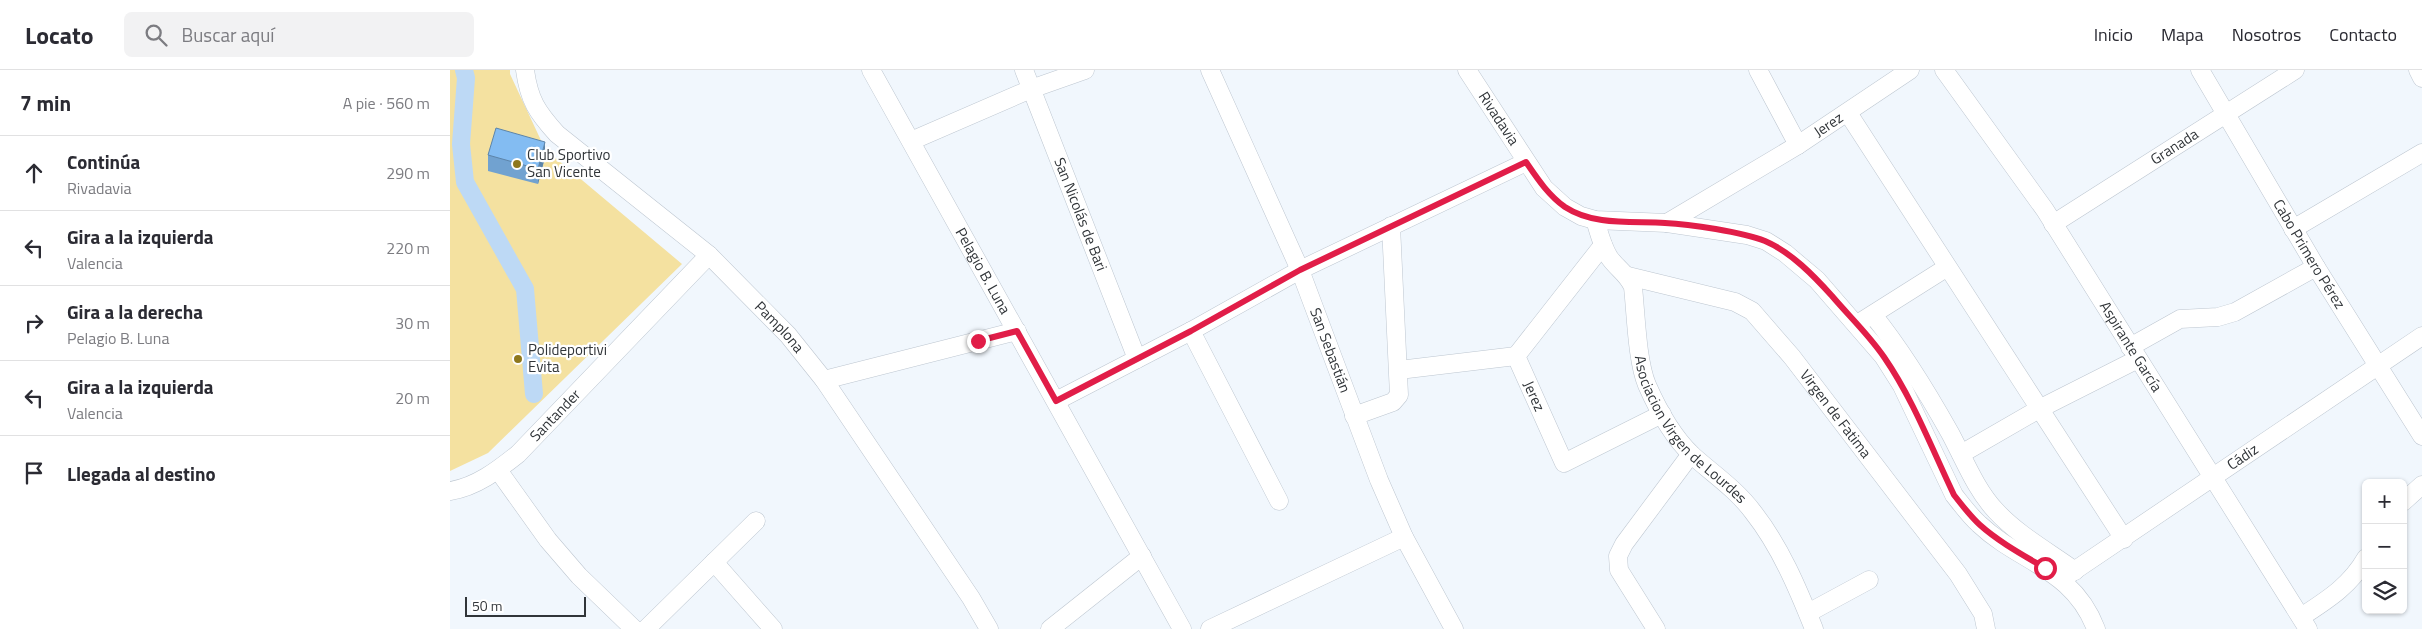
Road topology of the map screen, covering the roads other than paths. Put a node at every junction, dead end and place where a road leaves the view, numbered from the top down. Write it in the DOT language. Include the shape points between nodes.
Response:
graph roads {
  1 [pos="526,70"];
  2 [pos="871,70"];
  3 [pos="1024,70"];
  4 [pos="1085,70"];
  5 [pos="1210,70"];
  6 [pos="1758,70"];
  7 [pos="1910,70"];
  8 [pos="1944,70"];
  9 [pos="2200,70"];
  10 [pos="2295,70"];
  11 [pos="2418,70"];
  12 [pos="1471,71"];
  13 [pos="2422,78"];
  14 [pos="1031,89"];
  15 [pos="2227,112"];
  16 [pos="1848,113"];
  17 [pos="911,141"];
  18 [pos="1798,145"];
  19 [pos="2422,152"];
  20 [pos="1526,162"];
  21 [pos="1596,220"];
  22 [pos="1667,223"];
  23 [pos="2053,224"];
  24 [pos="1392,226"];
  25 [pos="2294,229"];
  26 [pos="1603,246"];
  27 [pos="709,255"];
  28 [pos="2316,267"];
  29 [pos="1946,268"];
  30 [pos="1300,270"];
  31 [pos="1628,276"];
  32 [pos="1873,315"];
  33 [pos="1858,325"];
  34 [pos="1017,331"];
  35 [pos="1191,331"];
  36 [pos="2422,336"];
  37 [pos="2134,353"];
  38 [pos="1516,356"];
  39 [pos="1137,358"];
  40 [pos="2377,366"];
  41 [pos="1399,370"];
  42 [pos="824,380"];
  43 [pos="1056,401"];
  44 [pos="2039,409"];
  45 [pos="1662,414"];
  46 [pos="1354,416"];
  47 [pos="2422,436"];
  48 [pos="1691,454"];
  49 [pos="1961,454"];
  50 [pos="498,470"];
  51 [pos="2212,479"];
  52 [pos="2422,485"];
  53 [pos="450,491"];
  54 [pos="2407,498"];
  55 [pos="1279,501"];
  56 [pos="756,521"];
  57 [pos="1404,537"];
  58 [pos="2124,539"];
  59 [pos="1142,556"];
  60 [pos="714,562"];
  61 [pos="2362,565"];
  62 [pos="2068,575"];
  63 [pos="1870,580"];
  64 [pos="1811,621"];
  65 [pos="2304,623"];
  66 [pos="634,629"];
  67 [pos="646,629"];
  68 [pos="773,629"];
  69 [pos="989,629"];
  70 [pos="1050,629"];
  71 [pos="1182,629"];
  72 [pos="1210,629"];
  73 [pos="1454,629"];
  74 [pos="1656,629"];
  75 [pos="1986,629"];
  76 [pos="2096,629"];
  1 -- 27 [label="street, Pamplona" via="531,99 557,134"];
  2 -- 17 [label="street, Pelagio B. Luna"];
  3 -- 14 [label="street, San Nicolás de Bari"];
  4 -- 14 [label="street"];
  5 -- 30 [label="street, San Sebastián"];
  6 -- 18 [label="street"];
  7 -- 16 [label="street, Jerez"];
  8 -- 23 [label="street, Aspirante García"];
  9 -- 15 [label="street, Cabo Primero Pérez"];
  10 -- 15 [label="street, Granada"];
  11 -- 13 [label="street"];
  12 -- 20 [label="street, Rivadavia"];
  14 -- 17 [label="street"];
  14 -- 39 [label="street, San Nicolás de Bari"];
  15 -- 23 [label="street, Granada"];
  15 -- 25 [label="street, Cabo Primero Pérez"];
  16 -- 18 [label="street, Jerez"];
  16 -- 29 [label="street"];
  17 -- 34 [label="street, Pelagio B. Luna"];
  18 -- 22 [label="street, Jerez"];
  19 -- 25 [label="street"];
  20 -- 21 [label="street, Rivadavia" via="1544,188 1565,207"];
  20 -- 24 [label="street"];
  21 -- 22 [label="street, Rivadavia"];
  21 -- 26 [label="street"];
  22 -- 33 [label="street, Rivadavia" via="1747,235 1785,252 1817,280"];
  23 -- 37 [label="street, Aspirante García"];
  24 -- 30 [label="street"];
  24 -- 41 [label="street"];
  25 -- 28 [label="street, Cabo Primero Pérez"];
  26 -- 31 [label="street" via="1610,259"];
  26 -- 38 [label="street"];
  27 -- 42 [label="street, Pamplona" via="788,335"];
  27 -- 50 [label="street, Santander" via="518,454"];
  28 -- 37 [label="street" via="2235,312 2218,317 2180,319"];
  28 -- 40 [label="street, Cabo Primero Pérez"];
  29 -- 32 [label="street"];
  29 -- 44 [label="street"];
  30 -- 35 [label="street"];
  30 -- 46 [label="street, San Sebastián"];
  31 -- 45 [label="street, Asociacion Virgen de Lourdes" via="1633,288 1646,383"];
  31 -- 75 [label="street, Virgen de Fatima" via="1735,302 1752,310 1792,357 1958,574 1983,614"];
  32 -- 33 [label="street"];
  32 -- 49 [label="street" via="1936,408"];
  33 -- 62 [label="street, Rivadavia" via="1902,386 1954,495 1965,509 1995,536"];
  34 -- 42 [label="street"];
  34 -- 43 [label="street, Pelagio B. Luna"];
  35 -- 39 [label="street"];
  35 -- 55 [label="street"];
  36 -- 40 [label="street, Cádiz"];
  37 -- 44 [label="street"];
  37 -- 51 [label="street, Aspirante García"];
  38 -- 41 [label="street"];
  38 -- 45 [label="street, Jerez" via="1564,464"];
  39 -- 43 [label="street"];
  40 -- 47 [label="street, Cabo Primero Pérez"];
  40 -- 51 [label="street, Cádiz"];
  41 -- 46 [label="street" via="1399,395 1393,402"];
  42 -- 69 [label="street, Pamplona"];
  43 -- 59 [label="street, Pelagio B. Luna"];
  44 -- 49 [label="street"];
  44 -- 58 [label="street"];
  45 -- 48 [label="street, Asociacion Virgen de Lourdes"];
  46 -- 57 [label="street, San Sebastián"];
  48 -- 64 [label="street, Asociacion Virgen de Lourdes" via="1753,512 1781,555"];
  48 -- 74 [label="street" via="1618,556 1619,570"];
  49 -- 62 [label="street" via="1995,511"];
  50 -- 53 [label="street, Santander" via="476,483"];
  50 -- 66 [label="street" via="548,540 579,576"];
  51 -- 58 [label="street, Cádiz"];
  51 -- 65 [label="street, Aspirante García"];
  52 -- 54 [label="street"];
  56 -- 60 [label="street"];
  57 -- 72 [label="street"];
  57 -- 73 [label="street, San Sebastián"];
  58 -- 62 [label="street, Cádiz"];
  59 -- 70 [label="street"];
  59 -- 71 [label="street, Pelagio B. Luna"];
  60 -- 67 [label="street"];
  60 -- 68 [label="street"];
  61 -- 65 [label="street" via="2342,590"];
  62 -- 76 [label="street, Rivadavia"];
  63 -- 64 [label="street"];
}
